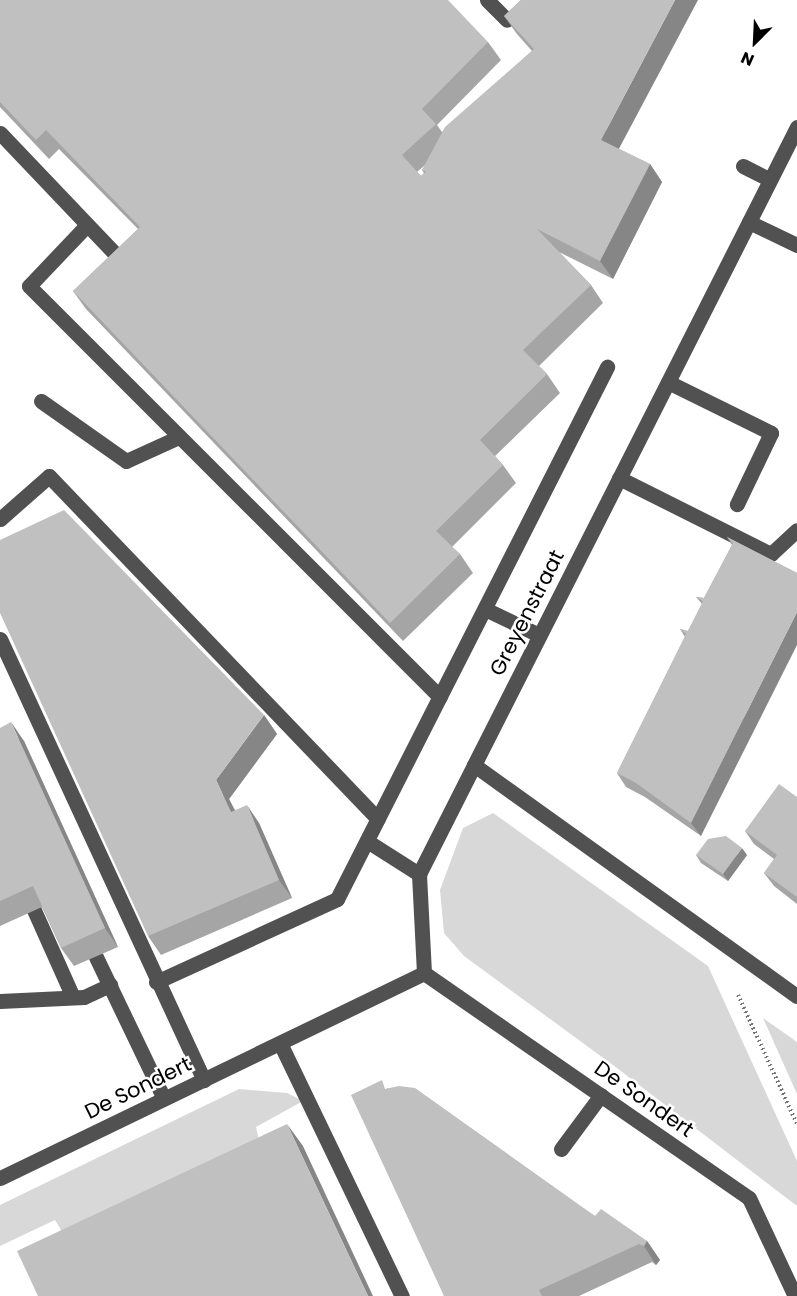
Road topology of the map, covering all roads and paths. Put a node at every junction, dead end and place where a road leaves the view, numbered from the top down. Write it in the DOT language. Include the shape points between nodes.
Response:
graph roads {
  1 [pos="487,0"];
  2 [pos="507,20"];
  3 [pos="797,127"];
  4 [pos="0,133"];
  5 [pos="743,166"];
  6 [pos="770,180"];
  7 [pos="749,222"];
  8 [pos="87,225"];
  9 [pos="797,245"];
  10 [pos="119,258"];
  11 [pos="608,367"];
  12 [pos="668,382"];
  13 [pos="41,401"];
  14 [pos="179,437"];
  15 [pos="619,478"];
  16 [pos="737,504"];
  17 [pos="0,519"];
  18 [pos="797,530"];
  19 [pos="485,609"];
  20 [pos="539,635"];
  21 [pos="0,639"];
  22 [pos="440,698"];
  23 [pos="474,765"];
  24 [pos="378,819"];
  25 [pos="367,841"];
  26 [pos="418,874"];
  27 [pos="34,910"];
  28 [pos="96,957"];
  29 [pos="424,974"];
  30 [pos="156,982"];
  31 [pos="110,985"];
  32 [pos="734,987"];
  33 [pos="797,996"];
  34 [pos="73,997"];
  35 [pos="0,1001"];
  36 [pos="280,1043"];
  37 [pos="204,1080"];
  38 [pos="601,1095"];
  39 [pos="164,1099"];
  40 [pos="797,1124"];
  41 [pos="561,1149"];
  42 [pos="0,1178"];
  43 [pos="402,1296"];
  44 [pos="795,1296"];
  1 -- 2 [label="street"];
  3 -- 6 [label="street, Greyenstraat"];
  4 -- 8 [label="street"];
  5 -- 6 [label="street"];
  6 -- 7 [label="street, Greyenstraat"];
  7 -- 9 [label="street"];
  7 -- 12 [label="street, Greyenstraat"];
  8 -- 10 [label="street"];
  8 -- 14 [label="street" via="29,286"];
  11 -- 19 [label="street"];
  12 -- 15 [label="street, Greyenstraat"];
  12 -- 16 [label="street" via="771,433"];
  13 -- 14 [label="street" via="126,461"];
  14 -- 22 [label="street"];
  15 -- 18 [label="street" via="771,554"];
  15 -- 20 [label="street, Greyenstraat"];
  17 -- 24 [label="street" via="49,476"];
  19 -- 20 [label="street"];
  19 -- 22 [label="street"];
  20 -- 23 [label="street, Greyenstraat"];
  21 -- 30 [label="street"];
  22 -- 24 [label="street"];
  23 -- 26 [label="street"];
  23 -- 33 [label="street"];
  24 -- 25 [label="street"];
  25 -- 26 [label="street"];
  25 -- 30 [label="street" via="337,899"];
  26 -- 29 [label="street"];
  27 -- 34 [label="street"];
  28 -- 31 [label="street"];
  29 -- 36 [label="street, De Sondert"];
  29 -- 38 [label="street, De Sondert"];
  30 -- 37 [label="street"];
  31 -- 34 [label="street" via="84,997"];
  31 -- 39 [label="street"];
  32 -- 40 [label="path"];
  34 -- 35 [label="street"];
  36 -- 37 [label="street, De Sondert"];
  36 -- 43 [label="street"];
  37 -- 39 [label="street, De Sondert"];
  38 -- 41 [label="street"];
  38 -- 44 [label="street, De Sondert" via="749,1198"];
  39 -- 42 [label="street, De Sondert"];
}
